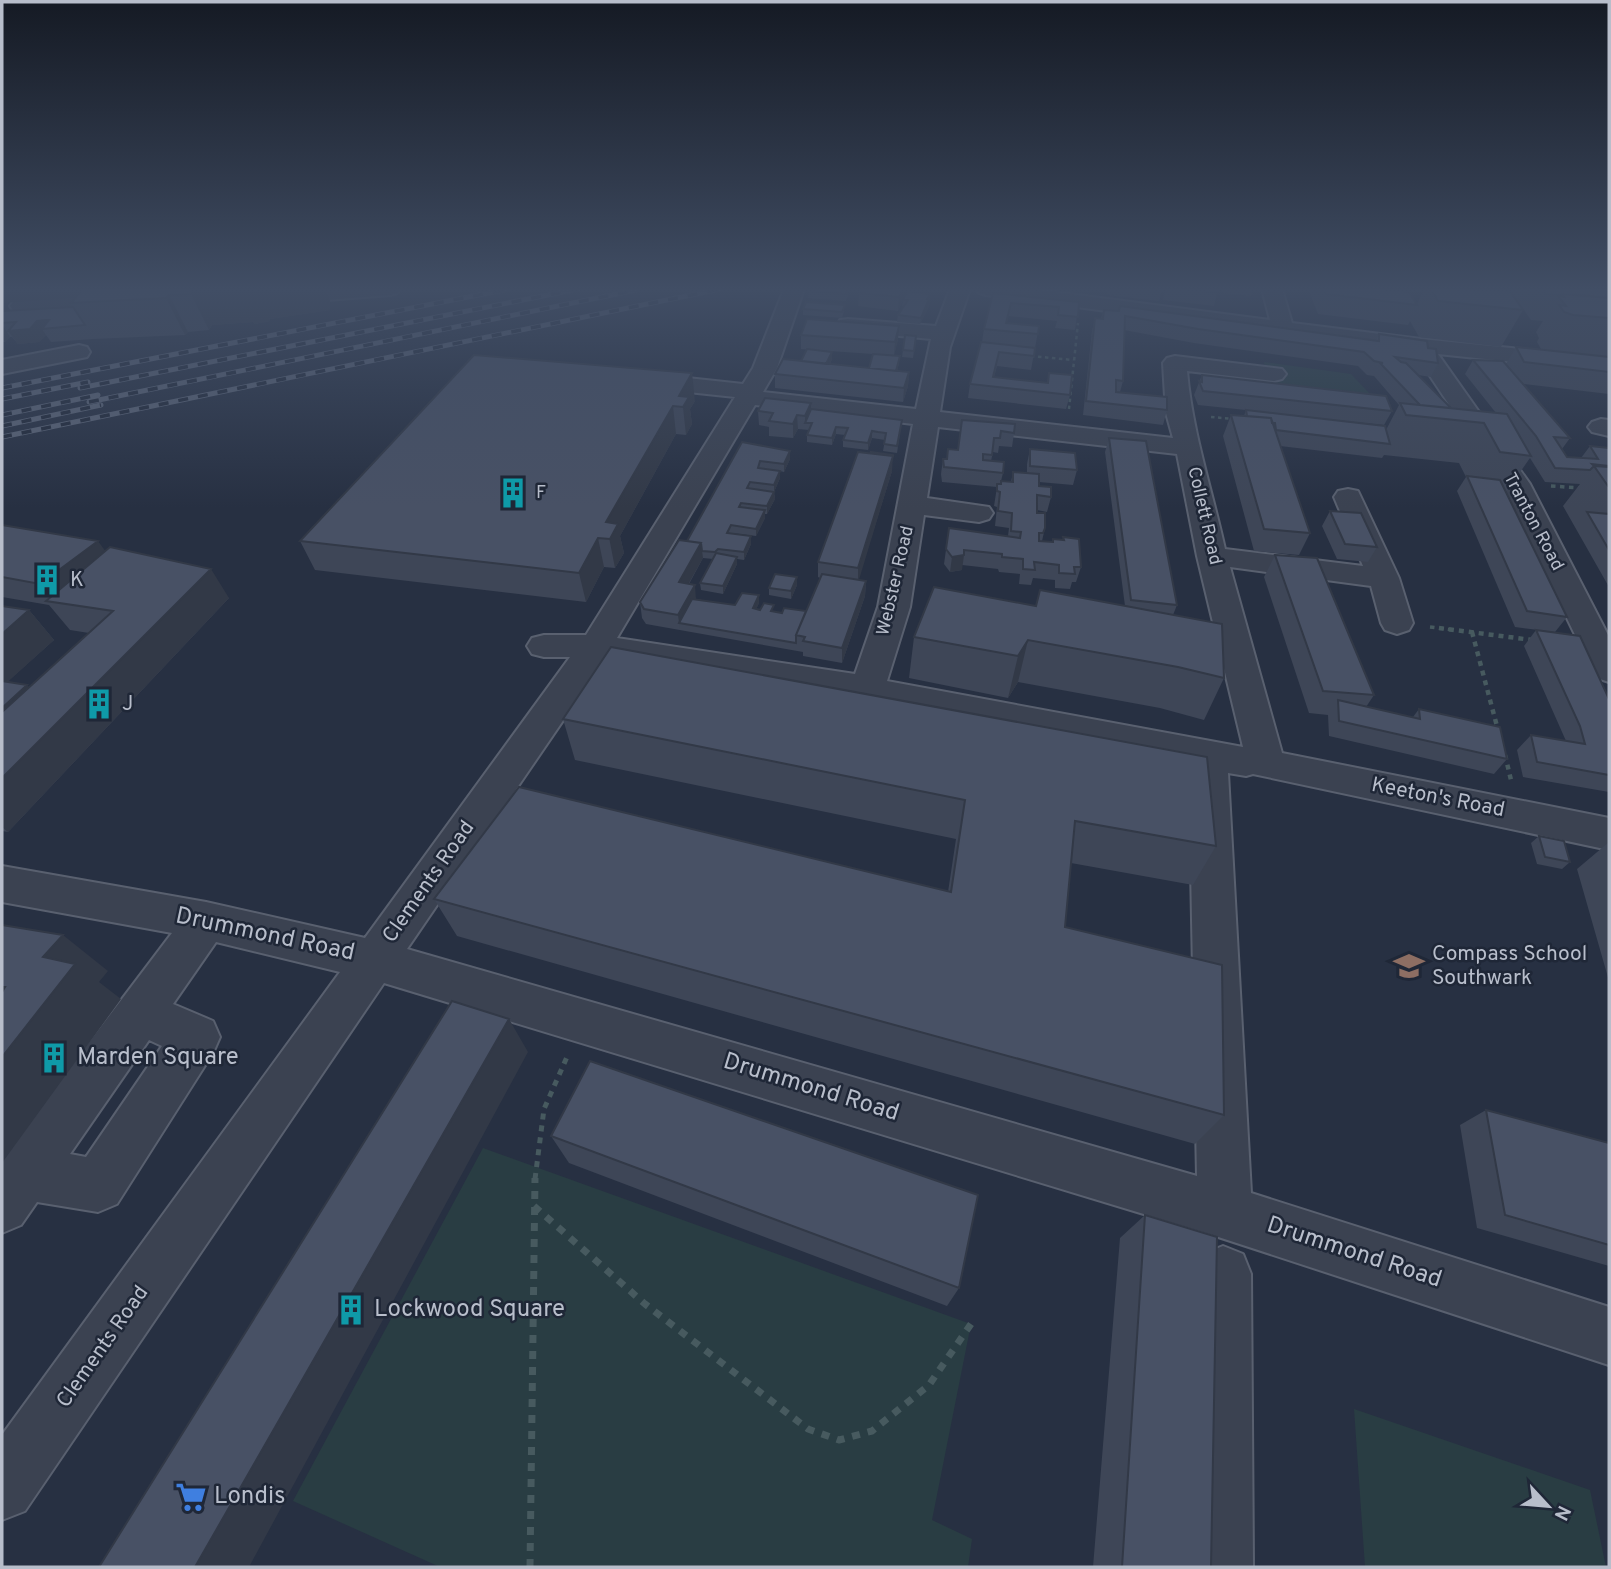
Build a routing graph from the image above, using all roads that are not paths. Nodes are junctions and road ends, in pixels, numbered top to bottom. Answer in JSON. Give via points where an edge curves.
{"nodes":[{"id":1,"x":27,"y":362,"type":"edge"},
{"id":2,"x":767,"y":362,"type":"edge"},
{"id":3,"x":938,"y":362,"type":"edge"},
{"id":4,"x":1432,"y":362,"type":"edge"},
{"id":5,"x":1581,"y":362,"type":"edge"},
{"id":6,"x":1609,"y":365,"type":"edge"},
{"id":7,"x":2,"y":367,"type":"edge"},
{"id":8,"x":1274,"y":374,"type":"dead end"},
{"id":9,"x":616,"y":378,"type":"edge"},
{"id":10,"x":749,"y":395,"type":"junction"},
{"id":11,"x":929,"y":418,"type":"junction"},
{"id":12,"x":1189,"y":448,"type":"junction"},
{"id":13,"x":1348,"y":497,"type":"dead end"},
{"id":14,"x":914,"y":505,"type":"junction"},
{"id":15,"x":980,"y":510,"type":"dead end"},
{"id":16,"x":1212,"y":556,"type":"junction"},
{"id":17,"x":1384,"y":578,"type":"junction"},
{"id":18,"x":1397,"y":623,"type":"road end"},
{"id":19,"x":544,"y":646,"type":"dead end"},
{"id":20,"x":596,"y":646,"type":"junction"},
{"id":21,"x":1604,"y":659,"type":"edge"},
{"id":22,"x":858,"y":688,"type":"junction"},
{"id":23,"x":1240,"y":760,"type":"junction"},
{"id":24,"x":1609,"y":834,"type":"edge"},
{"id":25,"x":2,"y":884,"type":"edge"},
{"id":26,"x":206,"y":920,"type":"junction"},
{"id":27,"x":374,"y":960,"type":"junction"},
{"id":28,"x":140,"y":1013,"type":"junction"},
{"id":29,"x":13,"y":1190,"type":"edge"},
{"id":30,"x":1225,"y":1212,"type":"junction"},
{"id":31,"x":1223,"y":1275,"type":"dead end"},
{"id":32,"x":1609,"y":1336,"type":"edge"},
{"id":33,"x":2,"y":1488,"type":"edge"},
{"id":34,"x":1219,"y":1567,"type":"edge"}],
"edges":[{"from":1,"to":7,"type":"street"},
{"from":2,"to":10,"type":"street","name":"Clements Road"},
{"from":3,"to":11,"type":"street","name":"Webster Road"},
{"from":4,"to":21,"type":"street","name":"Tranton Road","via":[[1516,484]]},
{"from":5,"to":6,"type":"street"},
{"from":8,"to":12,"type":"street","name":"Collett Road","via":[[1175,363],[1178,413]]},
{"from":9,"to":10,"type":"street"},
{"from":10,"to":11,"type":"street"},
{"from":10,"to":20,"type":"street","name":"Clements Road"},
{"from":11,"to":12,"type":"street","via":[[1067,444]]},
{"from":11,"to":14,"type":"street","name":"Webster Road"},
{"from":12,"to":16,"type":"street","name":"Collett Road"},
{"from":13,"to":17,"type":"street"},
{"from":14,"to":15,"type":"street"},
{"from":14,"to":22,"type":"street","name":"Webster Road","via":[[894,607],[870,681]]},
{"from":16,"to":17,"type":"street"},
{"from":16,"to":23,"type":"street","name":"Collett Road"},
{"from":17,"to":18,"type":"street"},
{"from":19,"to":20,"type":"street"},
{"from":20,"to":22,"type":"street"},
{"from":20,"to":27,"type":"street","name":"Clements Road"},
{"from":22,"to":23,"type":"street","name":"Keeton's Road"},
{"from":23,"to":24,"type":"street","name":"Keeton's Road"},
{"from":23,"to":30,"type":"street","name":"Collett Road"},
{"from":25,"to":26,"type":"street","name":"Drummond Road"},
{"from":26,"to":27,"type":"street","name":"Drummond Road"},
{"from":26,"to":28,"type":"street"},
{"from":27,"to":30,"type":"street","name":"Drummond Road"},
{"from":27,"to":33,"type":"street","name":"Clements Road"},
{"from":28,"to":29,"type":"street"},
{"from":28,"to":29,"type":"street","via":[[196,1037],[98,1185]]},
{"from":30,"to":32,"type":"street","name":"Drummond Road"},
{"from":31,"to":34,"type":"street"}]}
